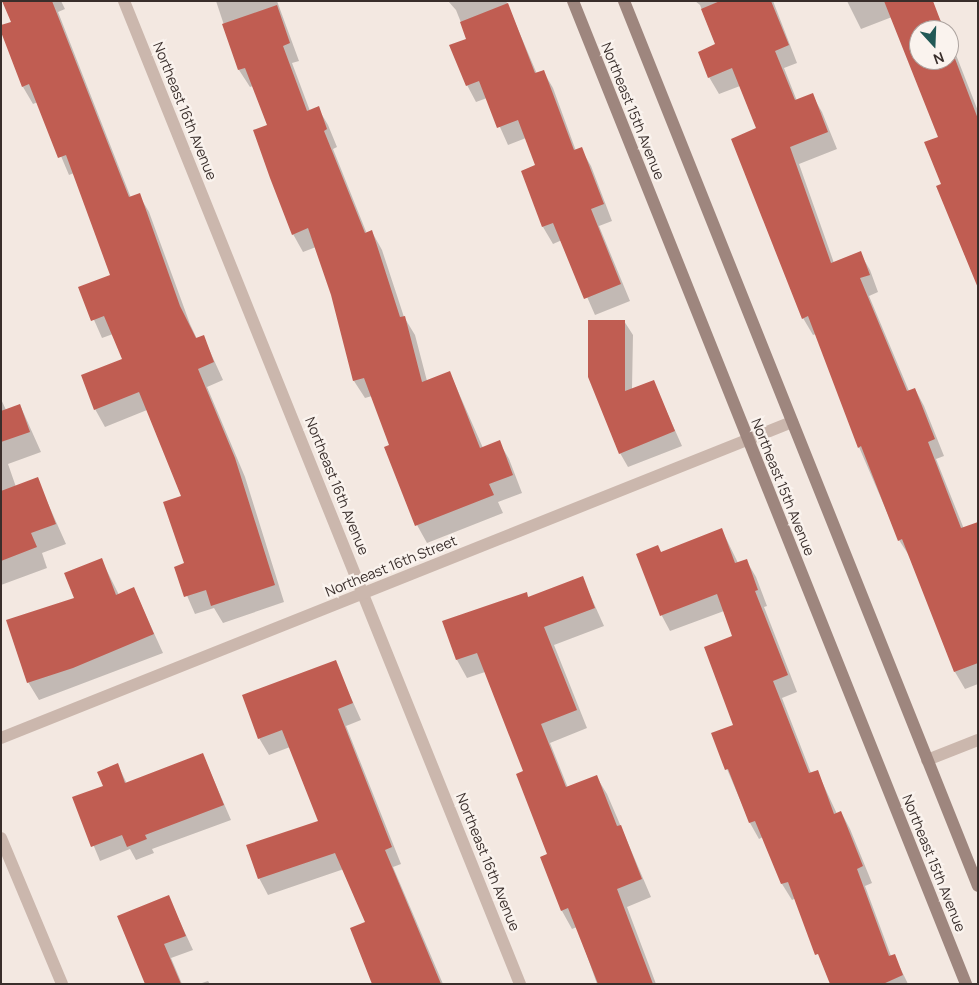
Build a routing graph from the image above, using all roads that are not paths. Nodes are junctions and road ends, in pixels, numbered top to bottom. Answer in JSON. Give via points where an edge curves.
{"nodes":[{"id":1,"x":124,"y":1,"type":"edge"},
{"id":2,"x":572,"y":1,"type":"edge"},
{"id":3,"x":624,"y":1,"type":"edge"},
{"id":4,"x":792,"y":422,"type":"junction"},
{"id":5,"x":748,"y":439,"type":"junction"},
{"id":6,"x":364,"y":593,"type":"junction"},
{"id":7,"x":1,"y":738,"type":"edge"},
{"id":8,"x":978,"y":740,"type":"edge"},
{"id":9,"x":927,"y":760,"type":"junction"},
{"id":10,"x":1,"y":838,"type":"edge"},
{"id":11,"x":978,"y":886,"type":"edge"},
{"id":12,"x":62,"y":984,"type":"edge"},
{"id":13,"x":520,"y":984,"type":"edge"},
{"id":14,"x":966,"y":984,"type":"edge"}],
"edges":[{"from":1,"to":6,"type":"street","name":"Northeast 16th Avenue"},
{"from":2,"to":5,"type":"street","name":"Northeast 15th Avenue"},
{"from":3,"to":4,"type":"street"},
{"from":4,"to":5,"type":"street","name":"Northeast 16th Street"},
{"from":4,"to":9,"type":"street"},
{"from":5,"to":6,"type":"street","name":"Northeast 16th Street"},
{"from":5,"to":14,"type":"street","name":"Northeast 15th Avenue"},
{"from":6,"to":7,"type":"street","name":"Northeast 16th Street"},
{"from":6,"to":13,"type":"street","name":"Northeast 16th Avenue"},
{"from":8,"to":9,"type":"street"},
{"from":9,"to":11,"type":"street"},
{"from":10,"to":12,"type":"street"}]}
